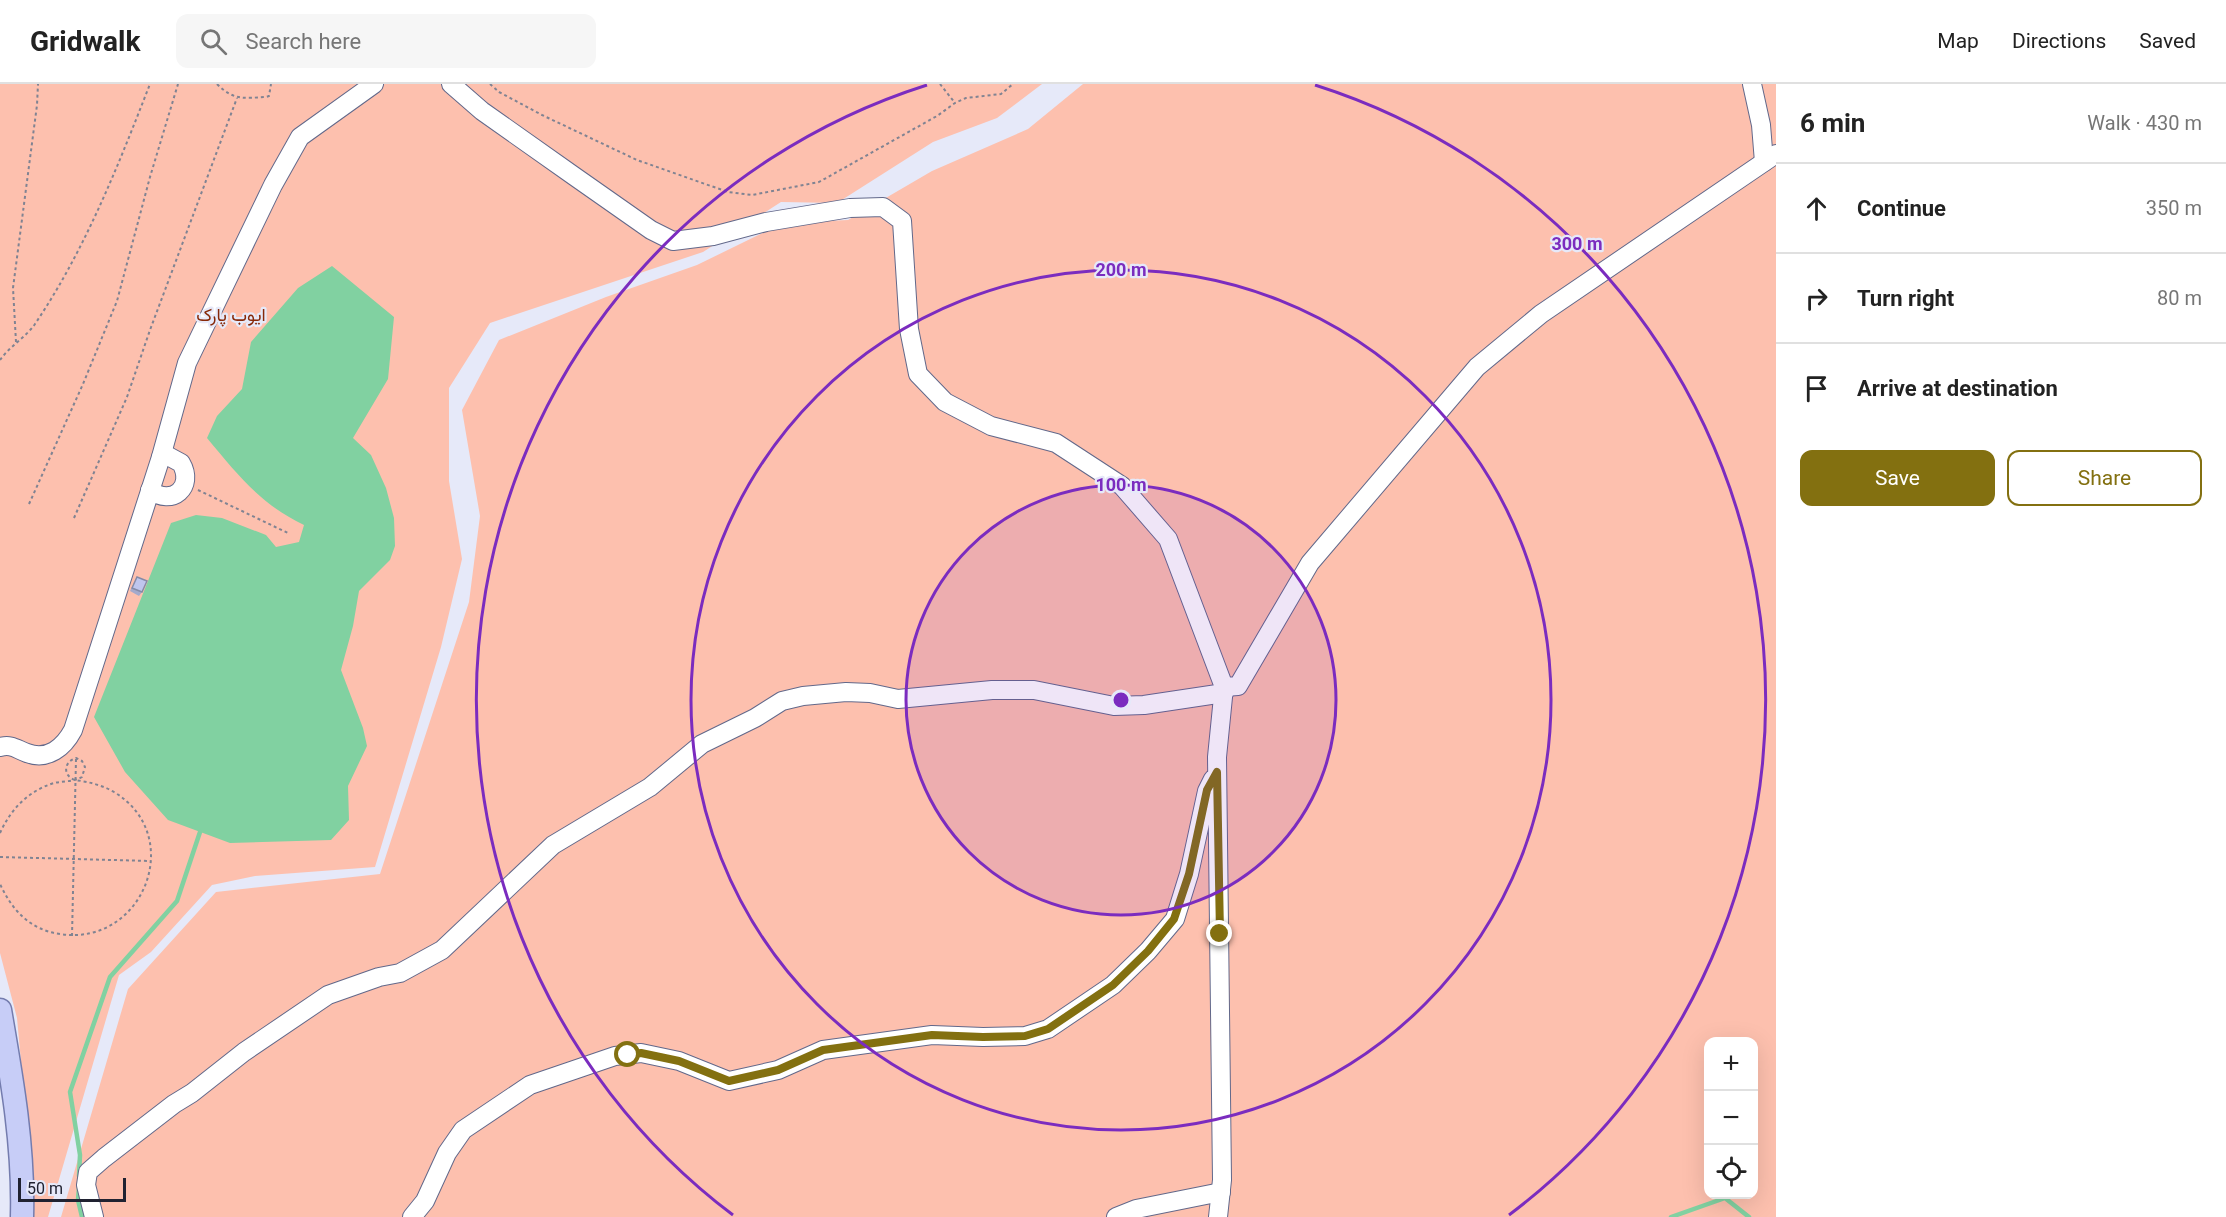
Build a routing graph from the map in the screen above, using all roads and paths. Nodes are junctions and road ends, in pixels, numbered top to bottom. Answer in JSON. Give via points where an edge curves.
{"nodes":[{"id":1,"x":38,"y":84,"type":"edge"},
{"id":2,"x":150,"y":84,"type":"edge"},
{"id":3,"x":178,"y":84,"type":"edge"},
{"id":4,"x":217,"y":84,"type":"edge"},
{"id":5,"x":271,"y":84,"type":"edge"},
{"id":6,"x":374,"y":84,"type":"edge"},
{"id":7,"x":451,"y":84,"type":"edge"},
{"id":8,"x":490,"y":84,"type":"edge"},
{"id":9,"x":940,"y":84,"type":"edge"},
{"id":10,"x":1013,"y":84,"type":"edge"},
{"id":11,"x":1752,"y":84,"type":"edge"},
{"id":12,"x":237,"y":98,"type":"junction"},
{"id":13,"x":955,"y":103,"type":"junction"},
{"id":14,"x":1770,"y":158,"type":"edge"},
{"id":15,"x":16,"y":342,"type":"junction"},
{"id":16,"x":0,"y":360,"type":"edge"},
{"id":17,"x":161,"y":457,"type":"junction"},
{"id":18,"x":185,"y":484,"type":"junction"},
{"id":19,"x":150,"y":490,"type":"junction"},
{"id":20,"x":28,"y":504,"type":"dead end"},
{"id":21,"x":74,"y":518,"type":"dead end"},
{"id":22,"x":290,"y":534,"type":"dead end"},
{"id":23,"x":1224,"y":690,"type":"junction"},
{"id":24,"x":66,"y":742,"type":"junction"},
{"id":25,"x":0,"y":747,"type":"edge"},
{"id":26,"x":76,"y":758,"type":"junction"},
{"id":27,"x":1217,"y":772,"type":"junction"},
{"id":28,"x":75,"y":780,"type":"junction"},
{"id":29,"x":0,"y":833,"type":"edge"},
{"id":30,"x":0,"y":857,"type":"edge"},
{"id":31,"x":74,"y":859,"type":"junction"},
{"id":32,"x":151,"y":861,"type":"junction"},
{"id":33,"x":0,"y":884,"type":"edge"},
{"id":34,"x":72,"y":936,"type":"junction"},
{"id":35,"x":0,"y":1010,"type":"edge"},
{"id":36,"x":1221,"y":1192,"type":"junction"},
{"id":37,"x":22,"y":1217,"type":"edge"},
{"id":38,"x":94,"y":1217,"type":"edge"},
{"id":39,"x":412,"y":1217,"type":"edge"},
{"id":40,"x":1116,"y":1217,"type":"edge"},
{"id":41,"x":1218,"y":1217,"type":"edge"}],
"edges":[{"from":1,"to":15,"type":"path","via":[[13,288]]},
{"from":2,"to":15,"type":"path","via":[[114,175],[63,280],[33,327]]},
{"from":3,"to":20,"type":"path","via":[[117,301]]},
{"from":4,"to":12,"type":"path"},
{"from":5,"to":12,"type":"path","via":[[269,96]]},
{"from":6,"to":17,"type":"street","via":[[300,137],[187,363]]},
{"from":7,"to":23,"type":"street","via":[[482,111],[651,230],[673,241],[850,208],[883,207],[902,220],[909,329],[918,374],[945,402],[991,426],[1056,443],[1122,486],[1168,538]]},
{"from":8,"to":13,"type":"path","via":[[542,115],[637,160],[728,192],[752,195],[819,182]]},
{"from":9,"to":13,"type":"path"},
{"from":10,"to":13,"type":"path","via":[[1001,94]]},
{"from":11,"to":14,"type":"street"},
{"from":12,"to":21,"type":"path","via":[[128,397]]},
{"from":14,"to":23,"type":"street","via":[[1541,314],[1477,367],[1311,563],[1238,686]]},
{"from":15,"to":16,"type":"path"},
{"from":17,"to":18,"type":"street","via":[[181,463]]},
{"from":17,"to":19,"type":"street"},
{"from":18,"to":19,"type":"street","via":[[170,497]]},
{"from":18,"to":22,"type":"path"},
{"from":19,"to":24,"type":"street"},
{"from":23,"to":27,"type":"street"},
{"from":23,"to":38,"type":"street","via":[[1144,705],[1114,706],[1034,690],[898,699],[846,692],[782,701],[702,744],[650,787],[553,845],[442,950],[400,973],[328,995],[174,1104],[88,1172],[86,1185]]},
{"from":24,"to":25,"type":"street","via":[[48,754],[36,755],[10,745]]},
{"from":24,"to":26,"type":"path"},
{"from":26,"to":28,"type":"path"},
{"from":26,"to":28,"type":"path","via":[[66,769]]},
{"from":26,"to":28,"type":"path","via":[[84,764],[85,771]]},
{"from":27,"to":36,"type":"street"},
{"from":27,"to":39,"type":"street","via":[[1207,790],[1189,874],[1174,919],[1113,985],[1048,1029],[1025,1036],[932,1035],[823,1050],[778,1070],[729,1081],[679,1061],[641,1053],[615,1056],[530,1085],[463,1130],[447,1153],[425,1201]]},
{"from":28,"to":29,"type":"path","via":[[36,790],[20,802]]},
{"from":28,"to":31,"type":"path"},
{"from":28,"to":32,"type":"path","via":[[114,792],[130,805],[142,822]]},
{"from":30,"to":31,"type":"path"},
{"from":31,"to":32,"type":"path"},
{"from":31,"to":34,"type":"path"},
{"from":32,"to":34,"type":"path","via":[[148,881],[127,915],[92,934]]},
{"from":33,"to":34,"type":"path","via":[[9,903],[26,921],[48,932]]},
{"from":35,"to":37,"type":"main road","via":[[14,1086]]},
{"from":36,"to":40,"type":"street","via":[[1136,1209]]},
{"from":36,"to":41,"type":"street"}]}
